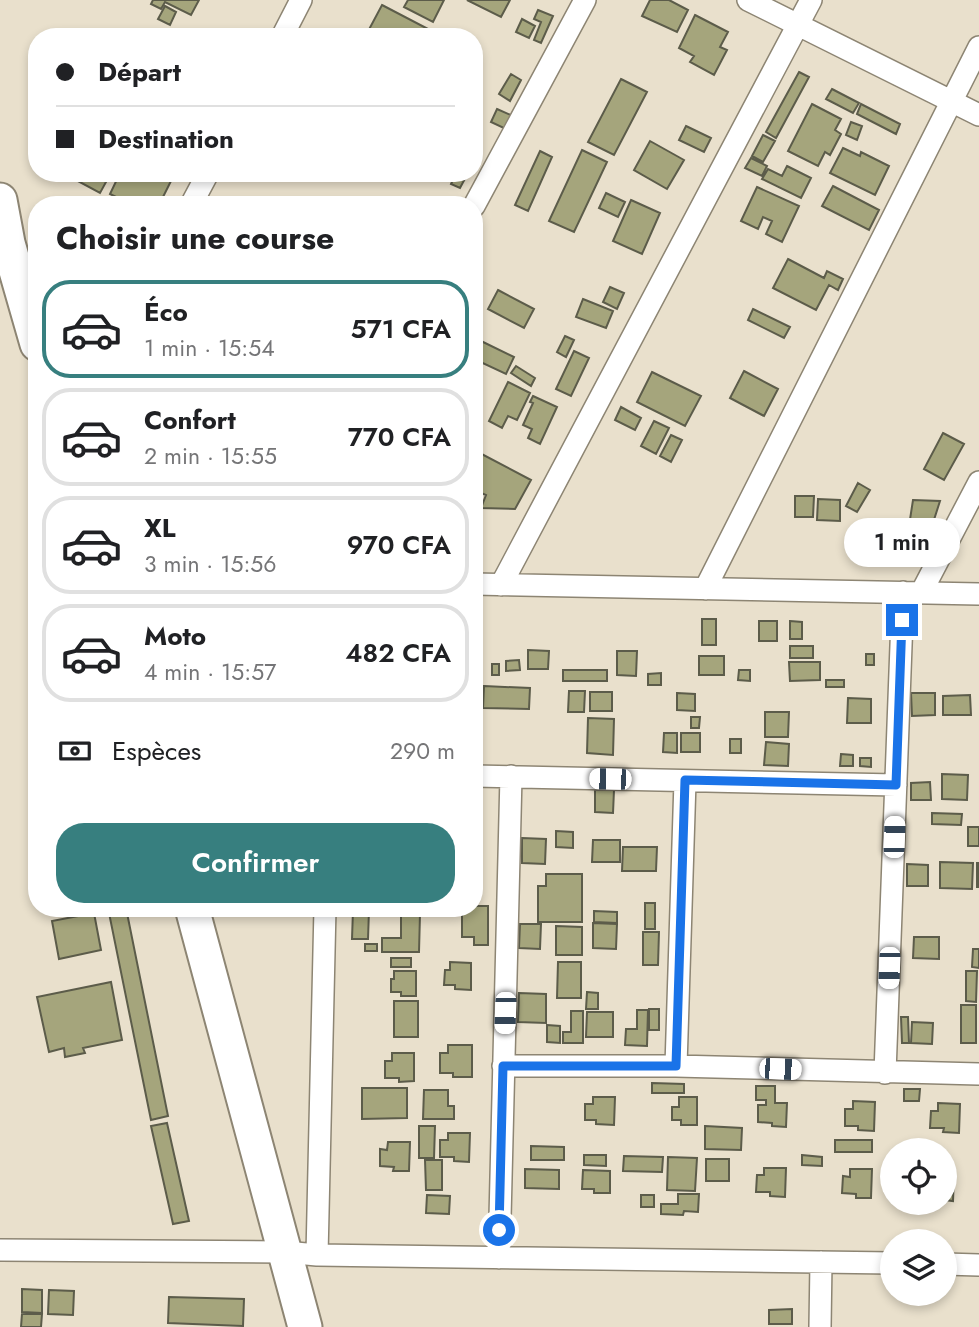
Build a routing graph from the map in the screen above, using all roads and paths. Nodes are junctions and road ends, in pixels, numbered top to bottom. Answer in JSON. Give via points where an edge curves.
{"nodes":[{"id":1,"x":301,"y":0,"type":"edge"},
{"id":2,"x":585,"y":0,"type":"edge"},
{"id":3,"x":748,"y":0,"type":"edge"},
{"id":4,"x":811,"y":0,"type":"edge"},
{"id":5,"x":798,"y":25,"type":"junction"},
{"id":6,"x":287,"y":28,"type":"edge"},
{"id":7,"x":979,"y":47,"type":"edge"},
{"id":8,"x":950,"y":101,"type":"junction"},
{"id":9,"x":979,"y":115,"type":"edge"},
{"id":10,"x":479,"y":196,"type":"edge"},
{"id":11,"x":0,"y":200,"type":"edge"},
{"id":12,"x":28,"y":313,"type":"edge"},
{"id":13,"x":979,"y":482,"type":"edge"},
{"id":14,"x":483,"y":584,"type":"edge"},
{"id":15,"x":502,"y":585,"type":"junction"},
{"id":16,"x":705,"y":589,"type":"junction"},
{"id":17,"x":912,"y":593,"type":"junction"},
{"id":18,"x":979,"y":594,"type":"edge"},
{"id":19,"x":483,"y":776,"type":"edge"},
{"id":20,"x":511,"y":776,"type":"junction"},
{"id":21,"x":685,"y":780,"type":"junction"},
{"id":22,"x":896,"y":785,"type":"junction"},
{"id":23,"x":195,"y":917,"type":"edge"},
{"id":24,"x":324,"y":917,"type":"edge"},
{"id":25,"x":503,"y":1066,"type":"junction"},
{"id":26,"x":676,"y":1066,"type":"junction"},
{"id":27,"x":885,"y":1073,"type":"junction"},
{"id":28,"x":979,"y":1074,"type":"edge"},
{"id":29,"x":0,"y":1250,"type":"edge"},
{"id":30,"x":301,"y":1254,"type":"junction"},
{"id":31,"x":499,"y":1258,"type":"junction"},
{"id":32,"x":821,"y":1262,"type":"junction"},
{"id":33,"x":880,"y":1264,"type":"edge"},
{"id":34,"x":957,"y":1264,"type":"edge"},
{"id":35,"x":979,"y":1265,"type":"edge"},
{"id":36,"x":305,"y":1327,"type":"edge"},
{"id":37,"x":820,"y":1327,"type":"edge"}],
"edges":[{"from":1,"to":6,"type":"street"},
{"from":2,"to":10,"type":"street"},
{"from":3,"to":5,"type":"street"},
{"from":4,"to":5,"type":"street"},
{"from":5,"to":8,"type":"street"},
{"from":5,"to":15,"type":"street"},
{"from":7,"to":8,"type":"street"},
{"from":8,"to":9,"type":"street"},
{"from":8,"to":16,"type":"street"},
{"from":11,"to":12,"type":"main road"},
{"from":13,"to":17,"type":"street"},
{"from":14,"to":15,"type":"street"},
{"from":15,"to":16,"type":"street"},
{"from":16,"to":17,"type":"street"},
{"from":17,"to":18,"type":"street"},
{"from":17,"to":22,"type":"street"},
{"from":19,"to":20,"type":"street"},
{"from":20,"to":21,"type":"street"},
{"from":20,"to":25,"type":"street"},
{"from":21,"to":22,"type":"street"},
{"from":21,"to":26,"type":"street"},
{"from":22,"to":27,"type":"street"},
{"from":23,"to":30,"type":"main road"},
{"from":24,"to":30,"type":"street"},
{"from":25,"to":26,"type":"street"},
{"from":25,"to":31,"type":"street"},
{"from":26,"to":27,"type":"street"},
{"from":27,"to":28,"type":"street"},
{"from":29,"to":30,"type":"street"},
{"from":30,"to":31,"type":"street"},
{"from":30,"to":36,"type":"main road"},
{"from":31,"to":32,"type":"street"},
{"from":32,"to":33,"type":"street"},
{"from":32,"to":37,"type":"street"},
{"from":34,"to":35,"type":"street"}]}
